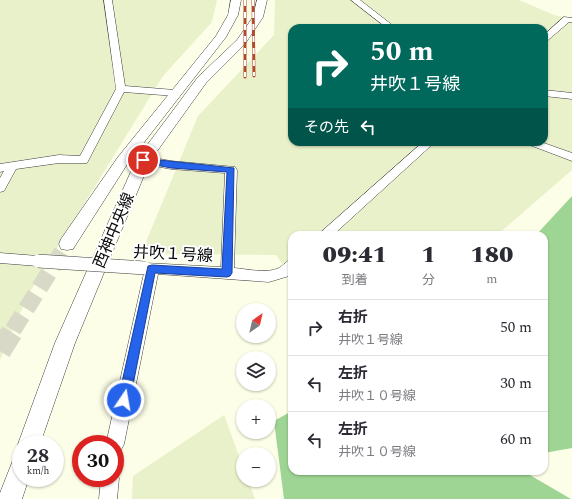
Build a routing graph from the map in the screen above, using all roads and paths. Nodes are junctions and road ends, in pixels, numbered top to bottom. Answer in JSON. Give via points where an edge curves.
{"nodes":[{"id":1,"x":108,"y":0,"type":"edge"},
{"id":2,"x":236,"y":0,"type":"edge"},
{"id":3,"x":262,"y":0,"type":"edge"},
{"id":4,"x":355,"y":0,"type":"edge"},
{"id":5,"x":572,"y":20,"type":"edge"},
{"id":6,"x":387,"y":24,"type":"edge"},
{"id":7,"x":548,"y":36,"type":"edge"},
{"id":8,"x":121,"y":89,"type":"junction"},
{"id":9,"x":175,"y":93,"type":"junction"},
{"id":10,"x":548,"y":93,"type":"edge"},
{"id":11,"x":572,"y":96,"type":"edge"},
{"id":12,"x":425,"y":146,"type":"edge"},
{"id":13,"x":542,"y":146,"type":"edge"},
{"id":14,"x":572,"y":157,"type":"edge"},
{"id":15,"x":143,"y":160,"type":"junction"},
{"id":16,"x":13,"y":165,"type":"junction"},
{"id":17,"x":0,"y":168,"type":"edge"},
{"id":18,"x":0,"y":188,"type":"edge"},
{"id":19,"x":330,"y":231,"type":"edge"},
{"id":20,"x":67,"y":244,"type":"tunnel mouth"},
{"id":21,"x":0,"y":258,"type":"edge"},
{"id":22,"x":288,"y":268,"type":"edge"},
{"id":23,"x":148,"y":269,"type":"junction"},
{"id":24,"x":227,"y":273,"type":"junction"},
{"id":25,"x":32,"y":435,"type":"edge"},
{"id":26,"x":117,"y":435,"type":"edge"},
{"id":27,"x":14,"y":487,"type":"edge"},
{"id":28,"x":109,"y":487,"type":"edge"},
{"id":29,"x":10,"y":499,"type":"edge"},
{"id":30,"x":108,"y":499,"type":"edge"}],
"edges":[{"from":1,"to":8,"type":"street"},
{"from":2,"to":9,"type":"street","name":"西神中央線","via":[[229,25]]},
{"from":3,"to":15,"type":"street","name":"西神中央線","via":[[258,16],[241,42],[202,80]]},
{"from":4,"to":6,"type":"street"},
{"from":5,"to":7,"type":"street","via":[[567,19]]},
{"from":8,"to":9,"type":"street"},
{"from":8,"to":16,"type":"street","via":[[83,160],[59,159]]},
{"from":9,"to":20,"type":"street","name":"西神中央線","via":[[123,160]]},
{"from":10,"to":11,"type":"street"},
{"from":12,"to":19,"type":"street"},
{"from":13,"to":14,"type":"street"},
{"from":15,"to":24,"type":"street","via":[[231,170]]},
{"from":15,"to":25,"type":"street","name":"西神中央線","via":[[64,344]]},
{"from":16,"to":17,"type":"street"},
{"from":16,"to":18,"type":"street"},
{"from":21,"to":23,"type":"street","name":"井吹１号線","bridge":true},
{"from":22,"to":24,"type":"street","name":"井吹１号線","via":[[284,272],[269,276]]},
{"from":23,"to":24,"type":"street","name":"井吹１号線"},
{"from":23,"to":26,"type":"street"},
{"from":27,"to":29,"type":"street"},
{"from":28,"to":30,"type":"street"}]}
